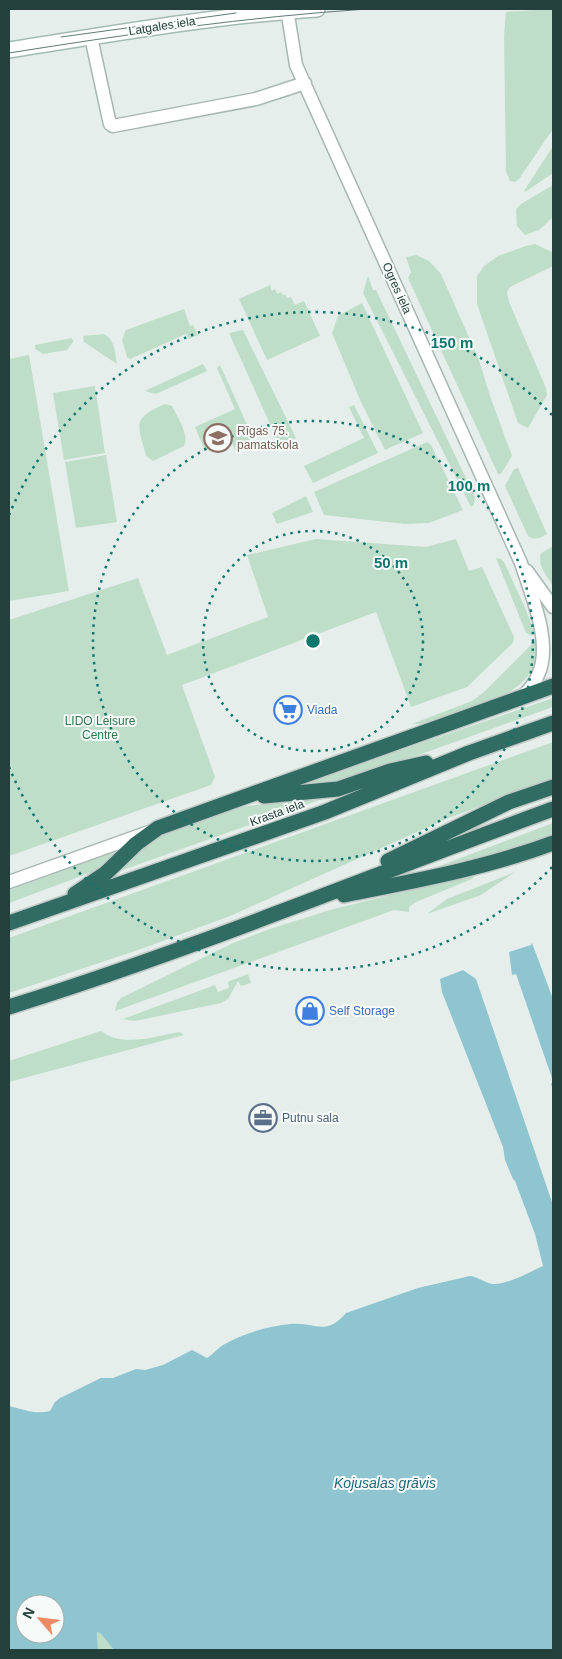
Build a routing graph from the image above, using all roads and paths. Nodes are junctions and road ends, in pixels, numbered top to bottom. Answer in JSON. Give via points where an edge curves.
{"nodes":[{"id":1,"x":317,"y":9,"type":"edge"},
{"id":2,"x":287,"y":10,"type":"edge"},
{"id":3,"x":91,"y":37,"type":"junction"},
{"id":4,"x":9,"y":50,"type":"edge"},
{"id":5,"x":305,"y":83,"type":"junction"},
{"id":6,"x":521,"y":563,"type":"junction"},
{"id":7,"x":553,"y":607,"type":"edge"},
{"id":8,"x":553,"y":686,"type":"edge"},
{"id":9,"x":522,"y":697,"type":"junction"},
{"id":10,"x":553,"y":723,"type":"edge"},
{"id":11,"x":469,"y":753,"type":"junction"},
{"id":12,"x":553,"y":786,"type":"edge"},
{"id":13,"x":237,"y":799,"type":"junction"},
{"id":14,"x":553,"y":809,"type":"edge"},
{"id":15,"x":158,"y":828,"type":"junction"},
{"id":16,"x":553,"y":843,"type":"edge"},
{"id":17,"x":9,"y":882,"type":"edge"},
{"id":18,"x":302,"y":903,"type":"junction"},
{"id":19,"x":60,"y":905,"type":"junction"},
{"id":20,"x":9,"y":923,"type":"edge"},
{"id":21,"x":9,"y":1007,"type":"edge"}],
"edges":[{"from":1,"to":2,"type":"street","name":"Latgales iela"},
{"from":2,"to":3,"type":"street","name":"Latgales iela"},
{"from":2,"to":5,"type":"street","name":"Ogres iela","via":[[296,65]]},
{"from":3,"to":4,"type":"street","name":"Latgales iela"},
{"from":3,"to":5,"type":"street","via":[[110,124],[114,126],[256,99]]},
{"from":5,"to":6,"type":"street","name":"Ogres iela"},
{"from":6,"to":7,"type":"street","name":"Ogres iela"},
{"from":6,"to":9,"type":"street","name":"Ogres iela","via":[[542,634],[544,656],[537,678]]},
{"from":8,"to":9,"type":"highway"},
{"from":9,"to":13,"type":"highway"},
{"from":10,"to":11,"type":"highway","name":"Krasta iela"},
{"from":11,"to":13,"type":"highway","via":[[390,771],[338,789]]},
{"from":11,"to":19,"type":"highway","name":"Krasta iela","via":[[326,812]]},
{"from":12,"to":18,"type":"highway","via":[[509,802]]},
{"from":13,"to":15,"type":"highway"},
{"from":14,"to":18,"type":"highway"},
{"from":15,"to":17,"type":"street"},
{"from":15,"to":19,"type":"highway","via":[[106,873]]},
{"from":16,"to":18,"type":"highway","via":[[523,854],[422,879]]},
{"from":18,"to":21,"type":"highway"},
{"from":19,"to":20,"type":"highway","name":"Krasta iela"}]}
